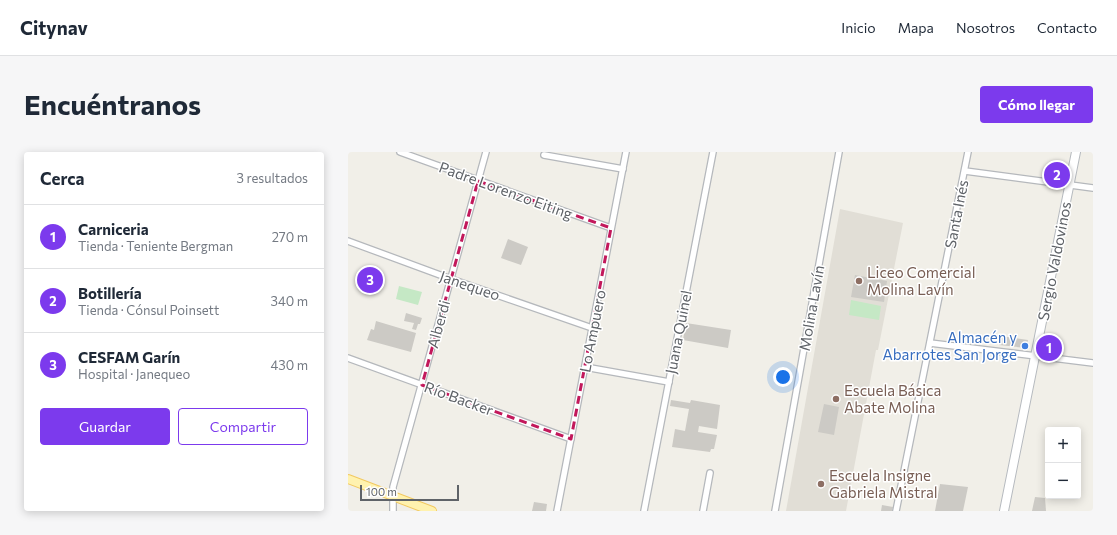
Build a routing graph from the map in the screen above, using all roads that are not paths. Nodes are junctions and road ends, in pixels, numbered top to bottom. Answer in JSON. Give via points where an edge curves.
{"nodes":[{"id":1,"x":400,"y":152,"type":"edge"},
{"id":2,"x":486,"y":152,"type":"edge"},
{"id":3,"x":626,"y":152,"type":"edge"},
{"id":4,"x":712,"y":152,"type":"edge"},
{"id":5,"x":839,"y":152,"type":"edge"},
{"id":6,"x":968,"y":152,"type":"edge"},
{"id":7,"x":1076,"y":152,"type":"edge"},
{"id":8,"x":544,"y":154,"type":"dead end"},
{"id":9,"x":623,"y":169,"type":"junction"},
{"id":10,"x":965,"y":171,"type":"junction"},
{"id":11,"x":478,"y":181,"type":"junction"},
{"id":12,"x":1069,"y":185,"type":"junction"},
{"id":13,"x":1093,"y":188,"type":"edge"},
{"id":14,"x":611,"y":228,"type":"junction"},
{"id":15,"x":348,"y":241,"type":"edge"},
{"id":16,"x":451,"y":279,"type":"junction"},
{"id":17,"x":592,"y":328,"type":"junction"},
{"id":18,"x":930,"y":343,"type":"junction"},
{"id":19,"x":1035,"y":355,"type":"junction"},
{"id":20,"x":348,"y":358,"type":"edge"},
{"id":21,"x":1093,"y":363,"type":"edge"},
{"id":22,"x":585,"y":367,"type":"junction"},
{"id":23,"x":669,"y":382,"type":"junction"},
{"id":24,"x":422,"y":385,"type":"junction"},
{"id":25,"x":571,"y":439,"type":"junction"},
{"id":26,"x":710,"y":473,"type":"dead end"},
{"id":27,"x":348,"y":480,"type":"edge"},
{"id":28,"x":393,"y":496,"type":"junction"},
{"id":29,"x":393,"y":511,"type":"edge"},
{"id":30,"x":432,"y":511,"type":"edge"},
{"id":31,"x":557,"y":511,"type":"edge"},
{"id":32,"x":644,"y":511,"type":"edge"},
{"id":33,"x":703,"y":511,"type":"edge"},
{"id":34,"x":775,"y":511,"type":"edge"},
{"id":35,"x":896,"y":511,"type":"edge"},
{"id":36,"x":1004,"y":511,"type":"edge"}],
"edges":[{"from":1,"to":11,"type":"street","name":"Padre Lorenzo Eiting"},
{"from":2,"to":11,"type":"street","name":"Alberdi"},
{"from":3,"to":9,"type":"street","name":"Lo Ampuero"},
{"from":4,"to":23,"type":"street","name":"Juana Quinel"},
{"from":5,"to":34,"type":"street","name":"Molina Lavín"},
{"from":6,"to":10,"type":"street","name":"Santa Inés"},
{"from":7,"to":12,"type":"main road","name":"Sergio Valdovinos"},
{"from":8,"to":9,"type":"street"},
{"from":9,"to":14,"type":"street","name":"Lo Ampuero"},
{"from":10,"to":12,"type":"street"},
{"from":10,"to":18,"type":"street","name":"Santa Inés"},
{"from":11,"to":14,"type":"street","name":"Padre Lorenzo Eiting"},
{"from":11,"to":16,"type":"street","name":"Alberdi"},
{"from":12,"to":13,"type":"street"},
{"from":12,"to":19,"type":"main road","name":"Sergio Valdovinos"},
{"from":14,"to":17,"type":"street","name":"Lo Ampuero"},
{"from":15,"to":16,"type":"street","name":"Janequeo"},
{"from":16,"to":17,"type":"street","name":"Janequeo"},
{"from":16,"to":24,"type":"street","name":"Alberdi"},
{"from":17,"to":22,"type":"street","name":"Lo Ampuero"},
{"from":18,"to":19,"type":"street"},
{"from":18,"to":35,"type":"street","name":"Santa Inés"},
{"from":19,"to":21,"type":"street"},
{"from":19,"to":36,"type":"main road","name":"Sergio Valdovinos"},
{"from":20,"to":24,"type":"street","name":"Río Backer"},
{"from":22,"to":23,"type":"street"},
{"from":22,"to":25,"type":"street","name":"Lo Ampuero"},
{"from":23,"to":32,"type":"street","name":"Juana Quinel"},
{"from":24,"to":25,"type":"street","name":"Río Backer"},
{"from":24,"to":28,"type":"street","name":"Alberdi","via":[[393,487]]},
{"from":25,"to":31,"type":"street","name":"Lo Ampuero"},
{"from":26,"to":33,"type":"street"},
{"from":27,"to":28,"type":"main road"},
{"from":28,"to":29,"type":"street","name":"Alberdi"},
{"from":28,"to":30,"type":"main road"}]}
